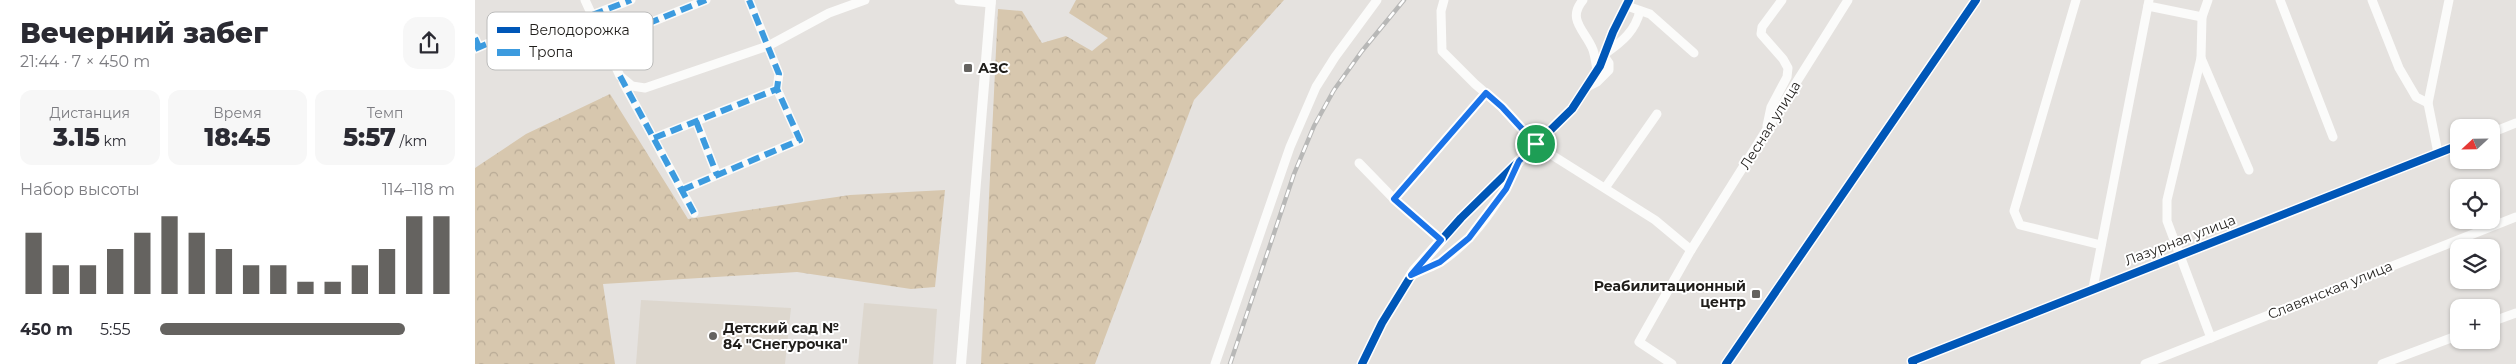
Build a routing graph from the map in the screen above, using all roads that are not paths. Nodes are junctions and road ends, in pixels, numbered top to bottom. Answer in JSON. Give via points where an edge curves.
{"nodes":[{"id":1,"x":585,"y":0,"type":"edge"},
{"id":2,"x":631,"y":0,"type":"edge"},
{"id":3,"x":706,"y":0,"type":"edge"},
{"id":4,"x":749,"y":0,"type":"edge"},
{"id":5,"x":865,"y":0,"type":"edge"},
{"id":6,"x":959,"y":0,"type":"edge"},
{"id":7,"x":1377,"y":0,"type":"edge"},
{"id":8,"x":1445,"y":0,"type":"edge"},
{"id":9,"x":1583,"y":0,"type":"edge"},
{"id":10,"x":1782,"y":0,"type":"edge"},
{"id":11,"x":1848,"y":0,"type":"edge"},
{"id":12,"x":1976,"y":0,"type":"edge"},
{"id":13,"x":2077,"y":0,"type":"edge"},
{"id":14,"x":2208,"y":0,"type":"edge"},
{"id":15,"x":2280,"y":0,"type":"edge"},
{"id":16,"x":2372,"y":0,"type":"edge"},
{"id":17,"x":2449,"y":0,"type":"edge"},
{"id":18,"x":991,"y":2,"type":"edge"},
{"id":19,"x":2148,"y":3,"type":"edge"},
{"id":20,"x":1626,"y":4,"type":"edge"},
{"id":21,"x":1640,"y":11,"type":"junction"},
{"id":22,"x":591,"y":12,"type":"edge"},
{"id":23,"x":602,"y":12,"type":"edge"},
{"id":24,"x":2202,"y":17,"type":"junction"},
{"id":25,"x":653,"y":22,"type":"edge"},
{"id":26,"x":475,"y":38,"type":"edge"},
{"id":27,"x":768,"y":46,"type":"junction"},
{"id":28,"x":477,"y":48,"type":"edge"},
{"id":29,"x":1694,"y":53,"type":"dead end"},
{"id":30,"x":1605,"y":54,"type":"junction"},
{"id":31,"x":2201,"y":58,"type":"junction"},
{"id":32,"x":617,"y":70,"type":"edge"},
{"id":33,"x":1597,"y":70,"type":"junction"},
{"id":34,"x":620,"y":76,"type":"junction"},
{"id":35,"x":1586,"y":87,"type":"junction"},
{"id":36,"x":777,"y":89,"type":"junction"},
{"id":37,"x":1486,"y":93,"type":"junction"},
{"id":38,"x":2428,"y":103,"type":"junction"},
{"id":39,"x":1657,"y":114,"type":"dead end"},
{"id":40,"x":696,"y":121,"type":"junction"},
{"id":41,"x":2516,"y":123,"type":"edge"},
{"id":42,"x":2500,"y":129,"type":"edge"},
{"id":43,"x":1766,"y":132,"type":"junction"},
{"id":44,"x":2333,"y":136,"type":"dead end"},
{"id":45,"x":654,"y":138,"type":"junction"},
{"id":46,"x":1536,"y":144,"type":"junction"},
{"id":47,"x":2450,"y":148,"type":"edge"},
{"id":48,"x":2438,"y":153,"type":"junction"},
{"id":49,"x":1519,"y":161,"type":"junction"},
{"id":50,"x":1359,"y":163,"type":"dead end"},
{"id":51,"x":2249,"y":170,"type":"dead end"},
{"id":52,"x":717,"y":175,"type":"junction"},
{"id":53,"x":1605,"y":188,"type":"junction"},
{"id":54,"x":682,"y":190,"type":"junction"},
{"id":55,"x":1394,"y":199,"type":"junction"},
{"id":56,"x":695,"y":213,"type":"dead end"},
{"id":57,"x":2516,"y":216,"type":"edge"},
{"id":58,"x":1441,"y":240,"type":"junction"},
{"id":59,"x":2101,"y":245,"type":"junction"},
{"id":60,"x":1691,"y":250,"type":"junction"},
{"id":61,"x":2178,"y":255,"type":"junction"},
{"id":62,"x":1411,"y":275,"type":"junction"},
{"id":63,"x":2093,"y":288,"type":"junction"},
{"id":64,"x":2516,"y":313,"type":"edge"},
{"id":65,"x":2500,"y":319,"type":"edge"},
{"id":66,"x":2211,"y":338,"type":"junction"},
{"id":67,"x":2450,"y":338,"type":"edge"},
{"id":68,"x":1910,"y":363,"type":"edge"},
{"id":69,"x":961,"y":364,"type":"edge"},
{"id":70,"x":1215,"y":364,"type":"edge"},
{"id":71,"x":1362,"y":364,"type":"edge"},
{"id":72,"x":1672,"y":364,"type":"edge"},
{"id":73,"x":1726,"y":364,"type":"edge"},
{"id":74,"x":2145,"y":364,"type":"edge"},
{"id":75,"x":2382,"y":364,"type":"edge"}],
"edges":[{"from":1,"to":22,"type":"street"},
{"from":2,"to":23,"type":"street"},
{"from":3,"to":25,"type":"street"},
{"from":4,"to":27,"type":"street"},
{"from":5,"to":27,"type":"street","via":[[829,13]]},
{"from":6,"to":18,"type":"street"},
{"from":7,"to":70,"type":"street","via":[[1335,57],[1312,96],[1289,147]]},
{"from":8,"to":37,"type":"street","via":[[1441,11],[1442,51]]},
{"from":9,"to":33,"type":"street","via":[[1578,5],[1575,18],[1593,51]]},
{"from":10,"to":43,"type":"street","via":[[1761,34],[1788,68],[1787,77],[1771,107]]},
{"from":11,"to":43,"type":"street","name":"Лесная улица"},
{"from":12,"to":73,"type":"street"},
{"from":13,"to":59,"type":"street","via":[[2014,211],[2020,225]]},
{"from":14,"to":24,"type":"street"},
{"from":15,"to":44,"type":"street"},
{"from":16,"to":38,"type":"street","via":[[2399,68],[2416,97]]},
{"from":17,"to":38,"type":"street"},
{"from":18,"to":69,"type":"street"},
{"from":19,"to":24,"type":"street"},
{"from":19,"to":59,"type":"street"},
{"from":20,"to":21,"type":"street"},
{"from":20,"to":30,"type":"street"},
{"from":21,"to":29,"type":"street","via":[[1649,14]]},
{"from":21,"to":30,"type":"street","via":[[1631,33]]},
{"from":24,"to":31,"type":"street"},
{"from":26,"to":28,"type":"street"},
{"from":27,"to":34,"type":"street","via":[[645,88],[633,86]]},
{"from":27,"to":36,"type":"street","via":[[779,74]]},
{"from":30,"to":33,"type":"street"},
{"from":30,"to":35,"type":"street","via":[[1609,70],[1597,82]]},
{"from":31,"to":51,"type":"street"},
{"from":31,"to":61,"type":"street","via":[[2167,200],[2167,221]]},
{"from":32,"to":34,"type":"street"},
{"from":33,"to":35,"type":"street"},
{"from":34,"to":45,"type":"street"},
{"from":35,"to":46,"type":"street","via":[[1572,110]]},
{"from":36,"to":40,"type":"street"},
{"from":36,"to":52,"type":"street","via":[[800,140]]},
{"from":37,"to":46,"type":"street"},
{"from":37,"to":55,"type":"street"},
{"from":38,"to":48,"type":"street"},
{"from":39,"to":53,"type":"street"},
{"from":40,"to":45,"type":"street"},
{"from":40,"to":52,"type":"street"},
{"from":41,"to":42,"type":"street"},
{"from":43,"to":60,"type":"street","name":"Лесная улица"},
{"from":45,"to":54,"type":"street"},
{"from":46,"to":49,"type":"street"},
{"from":46,"to":53,"type":"street"},
{"from":47,"to":48,"type":"street","name":"Лазурная улица"},
{"from":48,"to":61,"type":"street","name":"Лазурная улица"},
{"from":49,"to":58,"type":"street"},
{"from":49,"to":62,"type":"street","via":[[1506,189],[1469,238],[1440,262]]},
{"from":50,"to":55,"type":"street"},
{"from":52,"to":54,"type":"street"},
{"from":53,"to":60,"type":"street","via":[[1669,230]]},
{"from":54,"to":56,"type":"street"},
{"from":55,"to":58,"type":"street"},
{"from":57,"to":66,"type":"street","name":"Славянская улица"},
{"from":58,"to":62,"type":"street"},
{"from":59,"to":63,"type":"street"},
{"from":60,"to":72,"type":"street","name":"Лесная улица","via":[[1639,342]]},
{"from":61,"to":63,"type":"street","name":"Лазурная улица"},
{"from":61,"to":66,"type":"street"},
{"from":62,"to":71,"type":"street"},
{"from":63,"to":68,"type":"street","name":"Лазурная улица"},
{"from":64,"to":65,"type":"street"},
{"from":66,"to":74,"type":"street","name":"Славянская улица"},
{"from":67,"to":75,"type":"street"}]}
